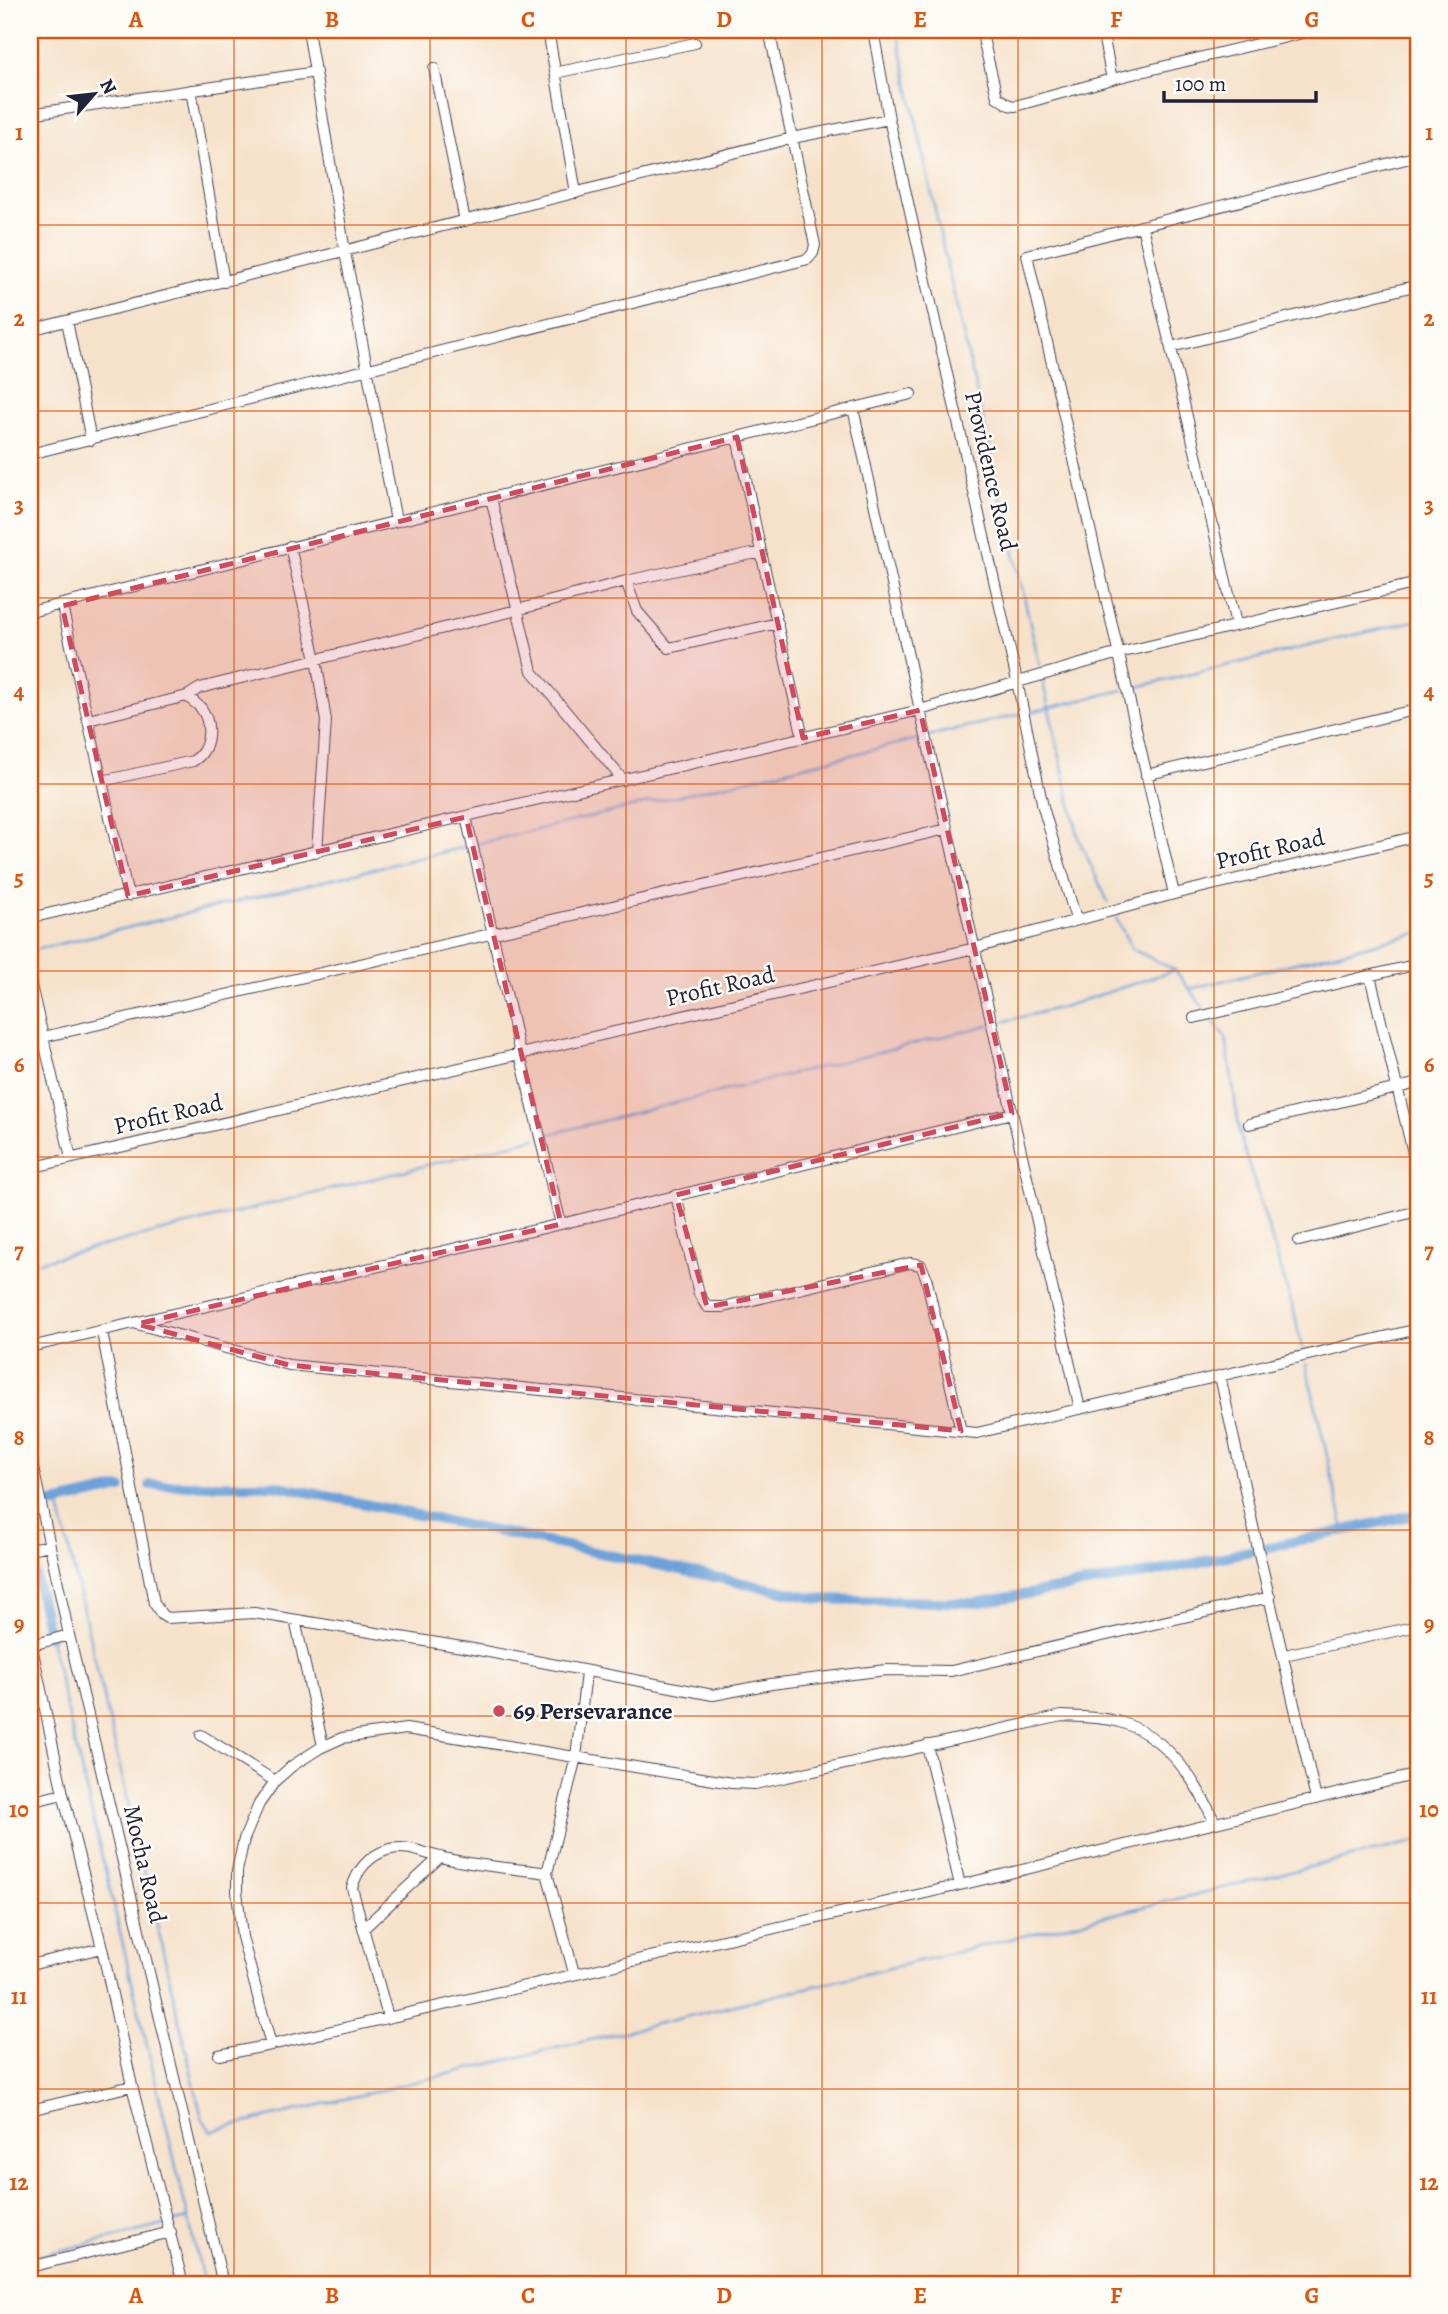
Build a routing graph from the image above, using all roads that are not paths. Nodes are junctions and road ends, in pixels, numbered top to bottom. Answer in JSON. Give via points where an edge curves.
{"nodes":[{"id":1,"x":308,"y":30,"type":"edge"},
{"id":2,"x":548,"y":30,"type":"edge"},
{"id":3,"x":769,"y":30,"type":"edge"},
{"id":4,"x":873,"y":30,"type":"edge"},
{"id":5,"x":981,"y":30,"type":"edge"},
{"id":6,"x":1102,"y":30,"type":"edge"},
{"id":7,"x":1315,"y":30,"type":"edge"},
{"id":8,"x":695,"y":43,"type":"dead end"},
{"id":9,"x":434,"y":68,"type":"dead end"},
{"id":10,"x":316,"y":72,"type":"junction"},
{"id":11,"x":555,"y":73,"type":"junction"},
{"id":12,"x":1111,"y":79,"type":"junction"},
{"id":13,"x":191,"y":90,"type":"junction"},
{"id":14,"x":30,"y":114,"type":"edge"},
{"id":15,"x":889,"y":119,"type":"junction"},
{"id":16,"x":792,"y":138,"type":"junction"},
{"id":17,"x":1418,"y":156,"type":"edge"},
{"id":18,"x":576,"y":193,"type":"junction"},
{"id":19,"x":465,"y":221,"type":"junction"},
{"id":20,"x":1142,"y":226,"type":"junction"},
{"id":21,"x":345,"y":251,"type":"junction"},
{"id":22,"x":225,"y":282,"type":"junction"},
{"id":23,"x":1418,"y":285,"type":"edge"},
{"id":24,"x":67,"y":321,"type":"junction"},
{"id":25,"x":30,"y":330,"type":"edge"},
{"id":26,"x":1171,"y":347,"type":"junction"},
{"id":27,"x":368,"y":371,"type":"junction"},
{"id":28,"x":911,"y":394,"type":"dead end"},
{"id":29,"x":853,"y":408,"type":"junction"},
{"id":30,"x":737,"y":437,"type":"junction"},
{"id":31,"x":91,"y":440,"type":"junction"},
{"id":32,"x":30,"y":454,"type":"edge"},
{"id":33,"x":491,"y":498,"type":"junction"},
{"id":34,"x":396,"y":521,"type":"junction"},
{"id":35,"x":290,"y":546,"type":"junction"},
{"id":36,"x":761,"y":552,"type":"junction"},
{"id":37,"x":626,"y":581,"type":"junction"},
{"id":38,"x":1418,"y":583,"type":"edge"},
{"id":39,"x":62,"y":606,"type":"junction"},
{"id":40,"x":517,"y":610,"type":"junction"},
{"id":41,"x":30,"y":612,"type":"edge"},
{"id":42,"x":778,"y":623,"type":"junction"},
{"id":43,"x":1236,"y":624,"type":"junction"},
{"id":44,"x":1119,"y":653,"type":"junction"},
{"id":45,"x":316,"y":659,"type":"junction"},
{"id":46,"x":1017,"y":681,"type":"junction"},
{"id":47,"x":187,"y":696,"type":"junction"},
{"id":48,"x":1418,"y":709,"type":"edge"},
{"id":49,"x":920,"y":710,"type":"junction"},
{"id":50,"x":88,"y":719,"type":"junction"},
{"id":51,"x":803,"y":738,"type":"junction"},
{"id":52,"x":1146,"y":775,"type":"junction"},
{"id":53,"x":623,"y":780,"type":"junction"},
{"id":54,"x":102,"y":781,"type":"junction"},
{"id":55,"x":466,"y":817,"type":"junction"},
{"id":56,"x":947,"y":829,"type":"junction"},
{"id":57,"x":1418,"y":836,"type":"edge"},
{"id":58,"x":317,"y":852,"type":"junction"},
{"id":59,"x":1174,"y":894,"type":"junction"},
{"id":60,"x":128,"y":896,"type":"junction"},
{"id":61,"x":30,"y":918,"type":"edge"},
{"id":62,"x":1076,"y":919,"type":"junction"},
{"id":63,"x":494,"y":934,"type":"junction"},
{"id":64,"x":975,"y":948,"type":"junction"},
{"id":65,"x":1418,"y":964,"type":"edge"},
{"id":66,"x":1370,"y":976,"type":"junction"},
{"id":67,"x":30,"y":981,"type":"edge"},
{"id":68,"x":1194,"y":1017,"type":"dead end"},
{"id":69,"x":43,"y":1037,"type":"junction"},
{"id":70,"x":520,"y":1054,"type":"junction"},
{"id":71,"x":1418,"y":1083,"type":"edge"},
{"id":72,"x":1398,"y":1088,"type":"junction"},
{"id":73,"x":1012,"y":1113,"type":"junction"},
{"id":74,"x":1249,"y":1124,"type":"dead end"},
{"id":75,"x":71,"y":1158,"type":"junction"},
{"id":76,"x":30,"y":1168,"type":"edge"},
{"id":77,"x":1418,"y":1174,"type":"edge"},
{"id":78,"x":676,"y":1195,"type":"junction"},
{"id":79,"x":1418,"y":1211,"type":"edge"},
{"id":80,"x":561,"y":1224,"type":"junction"},
{"id":81,"x":1299,"y":1241,"type":"dead end"},
{"id":82,"x":137,"y":1324,"type":"junction"},
{"id":83,"x":1418,"y":1329,"type":"edge"},
{"id":84,"x":102,"y":1332,"type":"junction"},
{"id":85,"x":30,"y":1348,"type":"edge"},
{"id":86,"x":1220,"y":1376,"type":"junction"},
{"id":87,"x":1080,"y":1409,"type":"junction"},
{"id":88,"x":961,"y":1431,"type":"junction"},
{"id":89,"x":30,"y":1453,"type":"edge"},
{"id":90,"x":46,"y":1546,"type":"junction"},
{"id":91,"x":30,"y":1549,"type":"edge"},
{"id":92,"x":1270,"y":1597,"type":"junction"},
{"id":93,"x":295,"y":1620,"type":"junction"},
{"id":94,"x":1418,"y":1626,"type":"edge"},
{"id":95,"x":69,"y":1635,"type":"junction"},
{"id":96,"x":31,"y":1642,"type":"edge"},
{"id":97,"x":1284,"y":1656,"type":"junction"},
{"id":98,"x":586,"y":1673,"type":"junction"},
{"id":99,"x":201,"y":1735,"type":"dead end"},
{"id":100,"x":927,"y":1745,"type":"junction"},
{"id":101,"x":323,"y":1746,"type":"junction"},
{"id":102,"x":576,"y":1757,"type":"junction"},
{"id":103,"x":1418,"y":1774,"type":"edge"},
{"id":104,"x":275,"y":1781,"type":"junction"},
{"id":105,"x":63,"y":1794,"type":"junction"},
{"id":106,"x":1316,"y":1799,"type":"junction"},
{"id":107,"x":30,"y":1802,"type":"edge"},
{"id":108,"x":1215,"y":1823,"type":"junction"},
{"id":109,"x":440,"y":1857,"type":"junction"},
{"id":110,"x":547,"y":1873,"type":"junction"},
{"id":111,"x":960,"y":1885,"type":"junction"},
{"id":112,"x":364,"y":1928,"type":"junction"},
{"id":113,"x":102,"y":1948,"type":"junction"},
{"id":114,"x":30,"y":1965,"type":"edge"},
{"id":115,"x":573,"y":1973,"type":"junction"},
{"id":116,"x":388,"y":2017,"type":"junction"},
{"id":117,"x":271,"y":2045,"type":"junction"},
{"id":118,"x":219,"y":2055,"type":"dead end"},
{"id":119,"x":132,"y":2086,"type":"junction"},
{"id":120,"x":30,"y":2110,"type":"edge"},
{"id":121,"x":171,"y":2232,"type":"junction"},
{"id":122,"x":30,"y":2267,"type":"edge"},
{"id":123,"x":183,"y":2284,"type":"edge"},
{"id":124,"x":223,"y":2284,"type":"edge"}],
"edges":[{"from":1,"to":10,"type":"street"},
{"from":2,"to":11,"type":"street"},
{"from":3,"to":16,"type":"street"},
{"from":4,"to":15,"type":"street","name":"Providence Road"},
{"from":5,"to":12,"type":"street","via":[[997,97],[1009,105]]},
{"from":6,"to":12,"type":"street"},
{"from":7,"to":12,"type":"street"},
{"from":8,"to":11,"type":"street"},
{"from":9,"to":19,"type":"street"},
{"from":10,"to":13,"type":"street"},
{"from":10,"to":21,"type":"street"},
{"from":11,"to":18,"type":"street"},
{"from":13,"to":14,"type":"street"},
{"from":13,"to":22,"type":"street"},
{"from":15,"to":16,"type":"street"},
{"from":15,"to":46,"type":"street","name":"Providence Road"},
{"from":16,"to":18,"type":"street"},
{"from":16,"to":27,"type":"street","via":[[815,245],[808,259]]},
{"from":17,"to":20,"type":"street"},
{"from":18,"to":19,"type":"street"},
{"from":19,"to":21,"type":"street"},
{"from":20,"to":26,"type":"street"},
{"from":20,"to":44,"type":"street","via":[[1027,255]]},
{"from":21,"to":22,"type":"street"},
{"from":21,"to":27,"type":"street"},
{"from":22,"to":24,"type":"street"},
{"from":23,"to":26,"type":"street"},
{"from":24,"to":25,"type":"street"},
{"from":24,"to":31,"type":"street"},
{"from":26,"to":43,"type":"street"},
{"from":27,"to":31,"type":"street"},
{"from":27,"to":34,"type":"street"},
{"from":28,"to":29,"type":"street"},
{"from":29,"to":30,"type":"street"},
{"from":29,"to":49,"type":"street"},
{"from":30,"to":33,"type":"street"},
{"from":30,"to":36,"type":"street"},
{"from":31,"to":32,"type":"street"},
{"from":33,"to":34,"type":"street"},
{"from":33,"to":40,"type":"street"},
{"from":34,"to":35,"type":"street"},
{"from":35,"to":39,"type":"street"},
{"from":35,"to":45,"type":"street"},
{"from":36,"to":37,"type":"street"},
{"from":36,"to":42,"type":"street"},
{"from":37,"to":40,"type":"street"},
{"from":37,"to":42,"type":"street","via":[[637,611],[669,648]]},
{"from":38,"to":43,"type":"street"},
{"from":39,"to":41,"type":"street"},
{"from":39,"to":50,"type":"street"},
{"from":40,"to":45,"type":"street"},
{"from":40,"to":53,"type":"street","via":[[532,671]]},
{"from":42,"to":51,"type":"street"},
{"from":43,"to":44,"type":"street"},
{"from":44,"to":46,"type":"street"},
{"from":44,"to":52,"type":"street"},
{"from":45,"to":47,"type":"street","via":[[200,688]]},
{"from":45,"to":58,"type":"street","via":[[326,720]]},
{"from":46,"to":49,"type":"street"},
{"from":46,"to":62,"type":"street","name":"Providence Road","via":[[1043,807]]},
{"from":47,"to":50,"type":"street"},
{"from":47,"to":54,"type":"street","via":[[201,709],[207,724],[202,755],[193,761]]},
{"from":48,"to":52,"type":"street"},
{"from":49,"to":51,"type":"street"},
{"from":49,"to":56,"type":"street"},
{"from":50,"to":54,"type":"street"},
{"from":51,"to":53,"type":"street"},
{"from":52,"to":59,"type":"street"},
{"from":53,"to":55,"type":"street"},
{"from":54,"to":60,"type":"street"},
{"from":55,"to":58,"type":"street"},
{"from":55,"to":63,"type":"street"},
{"from":56,"to":63,"type":"street"},
{"from":56,"to":64,"type":"street"},
{"from":57,"to":59,"type":"street","name":"Profit Road"},
{"from":58,"to":60,"type":"street"},
{"from":59,"to":62,"type":"street","name":"Profit Road"},
{"from":60,"to":61,"type":"street"},
{"from":62,"to":64,"type":"street","name":"Profit Road"},
{"from":63,"to":69,"type":"street"},
{"from":63,"to":70,"type":"street"},
{"from":64,"to":70,"type":"street","name":"Profit Road"},
{"from":64,"to":73,"type":"street"},
{"from":65,"to":66,"type":"street"},
{"from":66,"to":68,"type":"street"},
{"from":66,"to":72,"type":"street"},
{"from":67,"to":69,"type":"street"},
{"from":69,"to":75,"type":"street"},
{"from":70,"to":75,"type":"street","name":"Profit Road"},
{"from":70,"to":80,"type":"street"},
{"from":71,"to":72,"type":"street"},
{"from":72,"to":74,"type":"street"},
{"from":72,"to":77,"type":"street"},
{"from":73,"to":78,"type":"street"},
{"from":73,"to":87,"type":"street"},
{"from":75,"to":76,"type":"street","name":"Profit Road"},
{"from":78,"to":80,"type":"street"},
{"from":78,"to":88,"type":"street","via":[[699,1294],[707,1307],[910,1263],[921,1265]]},
{"from":79,"to":81,"type":"street"},
{"from":80,"to":82,"type":"street"},
{"from":82,"to":84,"type":"street"},
{"from":82,"to":88,"type":"street","via":[[289,1365]]},
{"from":83,"to":86,"type":"street"},
{"from":84,"to":85,"type":"street"},
{"from":84,"to":93,"type":"street","via":[[157,1609],[167,1618],[254,1613]]},
{"from":86,"to":87,"type":"street"},
{"from":86,"to":92,"type":"street"},
{"from":87,"to":88,"type":"street","via":[[977,1433]]},
{"from":89,"to":90,"type":"street","name":"Mocha Road"},
{"from":90,"to":91,"type":"street"},
{"from":90,"to":95,"type":"street","name":"Mocha Road"},
{"from":92,"to":97,"type":"street"},
{"from":92,"to":98,"type":"street","via":[[951,1671],[886,1670],[713,1695]]},
{"from":93,"to":98,"type":"street"},
{"from":93,"to":101,"type":"street"},
{"from":94,"to":97,"type":"street"},
{"from":95,"to":96,"type":"street"},
{"from":95,"to":124,"type":"street","name":"Mocha Road"},
{"from":96,"to":105,"type":"street"},
{"from":97,"to":106,"type":"street"},
{"from":98,"to":102,"type":"street"},
{"from":99,"to":104,"type":"street"},
{"from":100,"to":102,"type":"street","via":[[755,1784]]},
{"from":100,"to":108,"type":"street","via":[[1062,1716],[1118,1721],[1164,1747],[1190,1776]]},
{"from":100,"to":111,"type":"street"},
{"from":101,"to":102,"type":"street","via":[[342,1738],[406,1730]]},
{"from":101,"to":104,"type":"street"},
{"from":102,"to":110,"type":"street"},
{"from":103,"to":106,"type":"street"},
{"from":104,"to":117,"type":"street","via":[[244,1839],[237,1871],[242,1937]]},
{"from":105,"to":107,"type":"street"},
{"from":105,"to":113,"type":"street"},
{"from":106,"to":108,"type":"street"},
{"from":108,"to":111,"type":"street"},
{"from":109,"to":110,"type":"street"},
{"from":109,"to":112,"type":"street"},
{"from":109,"to":112,"type":"street","via":[[404,1847],[387,1850],[362,1867],[352,1888]]},
{"from":110,"to":115,"type":"street"},
{"from":111,"to":115,"type":"street"},
{"from":112,"to":116,"type":"street"},
{"from":113,"to":114,"type":"street"},
{"from":113,"to":119,"type":"street"},
{"from":115,"to":116,"type":"street"},
{"from":116,"to":117,"type":"street"},
{"from":117,"to":118,"type":"street"},
{"from":119,"to":120,"type":"street"},
{"from":119,"to":121,"type":"street"},
{"from":121,"to":122,"type":"street"},
{"from":121,"to":123,"type":"street"}]}
